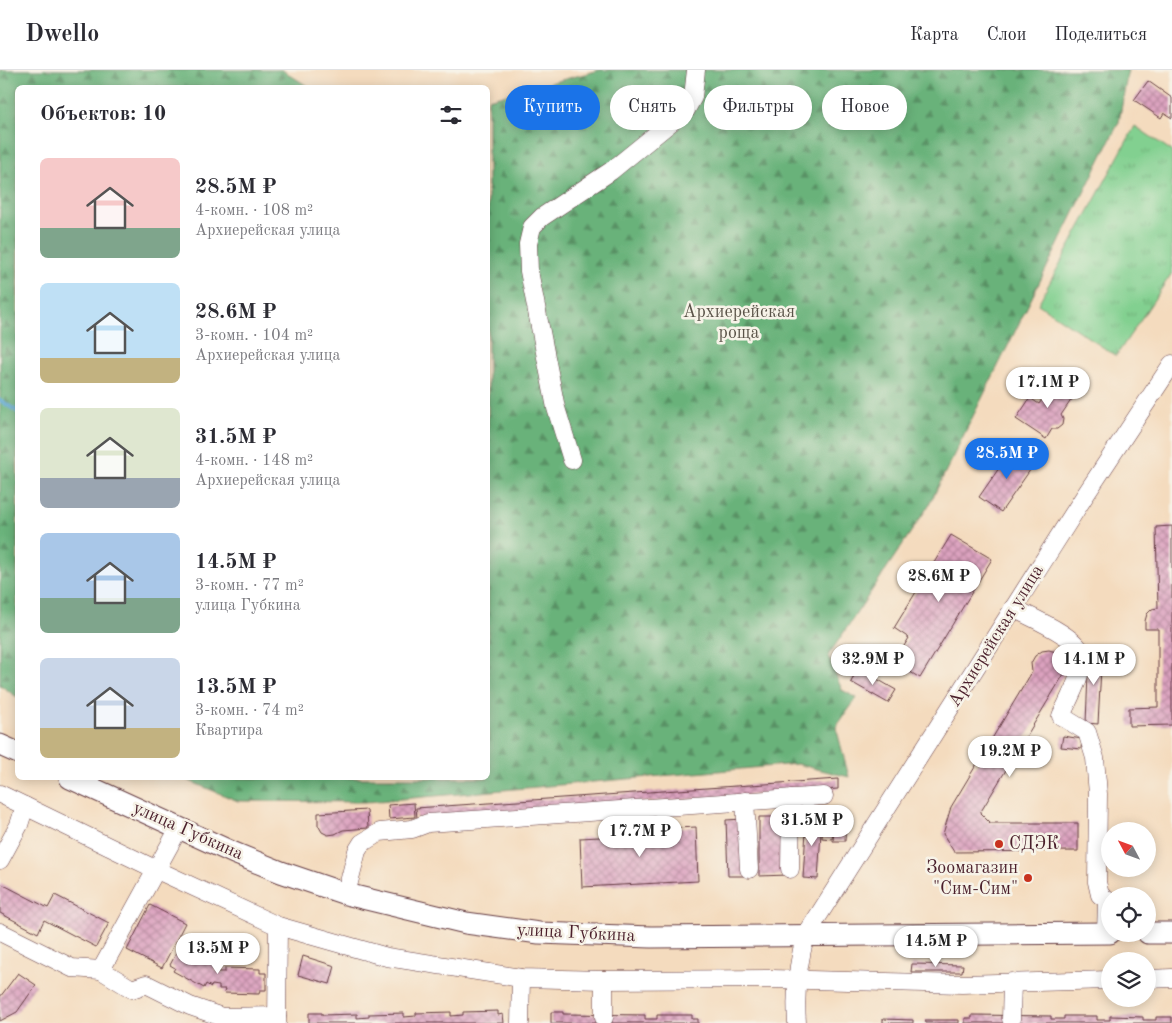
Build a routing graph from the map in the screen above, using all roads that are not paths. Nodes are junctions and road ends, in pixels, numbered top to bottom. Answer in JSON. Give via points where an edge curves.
{"nodes":[{"id":1,"x":696,"y":70,"type":"edge"},
{"id":2,"x":1172,"y":364,"type":"edge"},
{"id":3,"x":572,"y":460,"type":"dead end"},
{"id":4,"x":1014,"y":608,"type":"junction"},
{"id":5,"x":0,"y":745,"type":"edge"},
{"id":6,"x":15,"y":752,"type":"edge"},
{"id":7,"x":74,"y":780,"type":"edge"},
{"id":8,"x":0,"y":794,"type":"edge"},
{"id":9,"x":824,"y":796,"type":"dead end"},
{"id":10,"x":791,"y":798,"type":"junction"},
{"id":11,"x":745,"y":801,"type":"junction"},
{"id":12,"x":25,"y":806,"type":"junction"},
{"id":13,"x":179,"y":828,"type":"junction"},
{"id":14,"x":0,"y":860,"type":"edge"},
{"id":15,"x":749,"y":869,"type":"dead end"},
{"id":16,"x":790,"y":869,"type":"dead end"},
{"id":17,"x":157,"y":870,"type":"junction"},
{"id":18,"x":346,"y":894,"type":"junction"},
{"id":19,"x":1101,"y":896,"type":"edge"},
{"id":20,"x":278,"y":926,"type":"junction"},
{"id":21,"x":0,"y":932,"type":"edge"},
{"id":22,"x":1101,"y":933,"type":"edge"},
{"id":23,"x":1156,"y":933,"type":"edge"},
{"id":24,"x":1172,"y":933,"type":"edge"},
{"id":25,"x":806,"y":935,"type":"junction"},
{"id":26,"x":101,"y":970,"type":"junction"},
{"id":27,"x":521,"y":978,"type":"junction"},
{"id":28,"x":1172,"y":978,"type":"edge"},
{"id":29,"x":1156,"y":979,"type":"edge"},
{"id":30,"x":604,"y":980,"type":"junction"},
{"id":31,"x":796,"y":980,"type":"junction"},
{"id":32,"x":1101,"y":980,"type":"edge"},
{"id":33,"x":1012,"y":982,"type":"junction"},
{"id":34,"x":604,"y":1018,"type":"dead end"},
{"id":35,"x":1011,"y":1019,"type":"dead end"},
{"id":36,"x":277,"y":1020,"type":"edge"},
{"id":37,"x":520,"y":1023,"type":"edge"},
{"id":38,"x":797,"y":1023,"type":"edge"}],
"edges":[{"from":1,"to":3,"type":"street","via":[[693,97],[686,110],[611,171],[532,227],[528,244],[529,272],[556,408]]},
{"from":2,"to":4,"type":"street","name":"Архиерейская улица"},
{"from":4,"to":19,"type":"street","via":[[1070,638],[1082,656],[1079,676],[1061,716],[1086,732],[1095,758],[1097,882]]},
{"from":4,"to":25,"type":"street","name":"Архиерейская улица"},
{"from":5,"to":6,"type":"main road"},
{"from":7,"to":13,"type":"main road","name":"улица Губкина"},
{"from":8,"to":12,"type":"street"},
{"from":9,"to":10,"type":"street"},
{"from":10,"to":11,"type":"street"},
{"from":10,"to":16,"type":"street"},
{"from":11,"to":15,"type":"street"},
{"from":11,"to":18,"type":"street","via":[[428,823],[412,829],[380,832],[362,843],[357,851]]},
{"from":12,"to":14,"type":"street","via":[[19,825]]},
{"from":12,"to":17,"type":"street"},
{"from":13,"to":17,"type":"street"},
{"from":13,"to":18,"type":"main road","name":"улица Губкина","via":[[281,872]]},
{"from":17,"to":20,"type":"street"},
{"from":17,"to":26,"type":"street"},
{"from":18,"to":25,"type":"main road","name":"улица Губкина","via":[[466,923],[539,933],[651,937]]},
{"from":20,"to":27,"type":"street","via":[[387,957]]},
{"from":20,"to":36,"type":"street"},
{"from":21,"to":26,"type":"street","via":[[72,968]]},
{"from":22,"to":25,"type":"main road","name":"улица Губкина"},
{"from":23,"to":24,"type":"main road"},
{"from":25,"to":31,"type":"street","name":"Архиерейская улица"},
{"from":26,"to":36,"type":"street","via":[[132,989],[146,984],[190,1006],[222,1017]]},
{"from":27,"to":30,"type":"street"},
{"from":27,"to":37,"type":"street"},
{"from":28,"to":29,"type":"street"},
{"from":30,"to":31,"type":"street"},
{"from":30,"to":34,"type":"street"},
{"from":31,"to":33,"type":"street"},
{"from":31,"to":38,"type":"street","name":"Архиерейская улица"},
{"from":32,"to":33,"type":"street"},
{"from":33,"to":35,"type":"street"}]}
